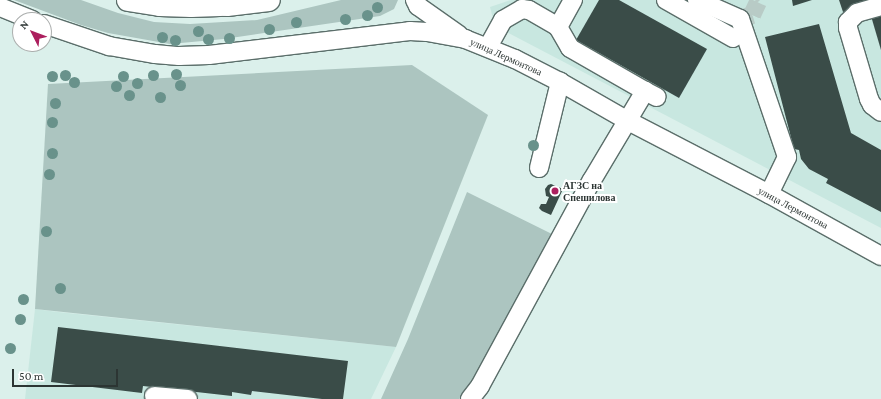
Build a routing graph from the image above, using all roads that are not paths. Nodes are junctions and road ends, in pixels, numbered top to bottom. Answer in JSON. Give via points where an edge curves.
{"nodes":[{"id":1,"x":128,"y":0,"type":"edge"},
{"id":2,"x":269,"y":0,"type":"edge"},
{"id":3,"x":573,"y":0,"type":"edge"},
{"id":4,"x":666,"y":0,"type":"edge"},
{"id":5,"x":697,"y":0,"type":"edge"},
{"id":6,"x":418,"y":2,"type":"edge"},
{"id":7,"x":881,"y":6,"type":"edge"},
{"id":8,"x":0,"y":7,"type":"edge"},
{"id":9,"x":13,"y":12,"type":"edge"},
{"id":10,"x":558,"y":26,"type":"junction"},
{"id":11,"x":52,"y":27,"type":"edge"},
{"id":12,"x":410,"y":31,"type":"junction"},
{"id":13,"x":732,"y":38,"type":"dead end"},
{"id":14,"x":465,"y":39,"type":"junction"},
{"id":15,"x":488,"y":47,"type":"junction"},
{"id":16,"x":560,"y":82,"type":"junction"},
{"id":17,"x":881,"y":112,"type":"edge"},
{"id":18,"x":628,"y":121,"type":"junction"},
{"id":19,"x":540,"y":168,"type":"dead end"},
{"id":20,"x":769,"y":194,"type":"junction"},
{"id":21,"x":881,"y":256,"type":"edge"},
{"id":22,"x":154,"y":396,"type":"dead end"},
{"id":23,"x":188,"y":399,"type":"edge"},
{"id":24,"x":470,"y":399,"type":"edge"}],
"edges":[{"from":1,"to":2,"type":"main road","via":[[191,6]]},
{"from":3,"to":10,"type":"street"},
{"from":4,"to":13,"type":"street"},
{"from":5,"to":20,"type":"street","via":[[740,19],[787,156]]},
{"from":6,"to":12,"type":"street"},
{"from":6,"to":14,"type":"street"},
{"from":7,"to":17,"type":"street","via":[[857,13],[848,22],[869,99]]},
{"from":8,"to":9,"type":"street"},
{"from":10,"to":15,"type":"street","via":[[529,10],[522,9],[503,20]]},
{"from":10,"to":18,"type":"street","via":[[570,48],[651,94]]},
{"from":11,"to":12,"type":"street","name":"улица Лермонтова","via":[[109,46],[179,56],[209,55]]},
{"from":12,"to":14,"type":"street","name":"улица Лермонтова"},
{"from":14,"to":15,"type":"street","name":"улица Лермонтова"},
{"from":15,"to":16,"type":"street","name":"улица Лермонтова"},
{"from":16,"to":18,"type":"street","name":"улица Лермонтова"},
{"from":16,"to":19,"type":"street"},
{"from":18,"to":20,"type":"street","name":"улица Лермонтова"},
{"from":18,"to":24,"type":"street","via":[[592,180],[480,386]]},
{"from":20,"to":21,"type":"street","name":"улица Лермонтова"},
{"from":22,"to":23,"type":"street"}]}
